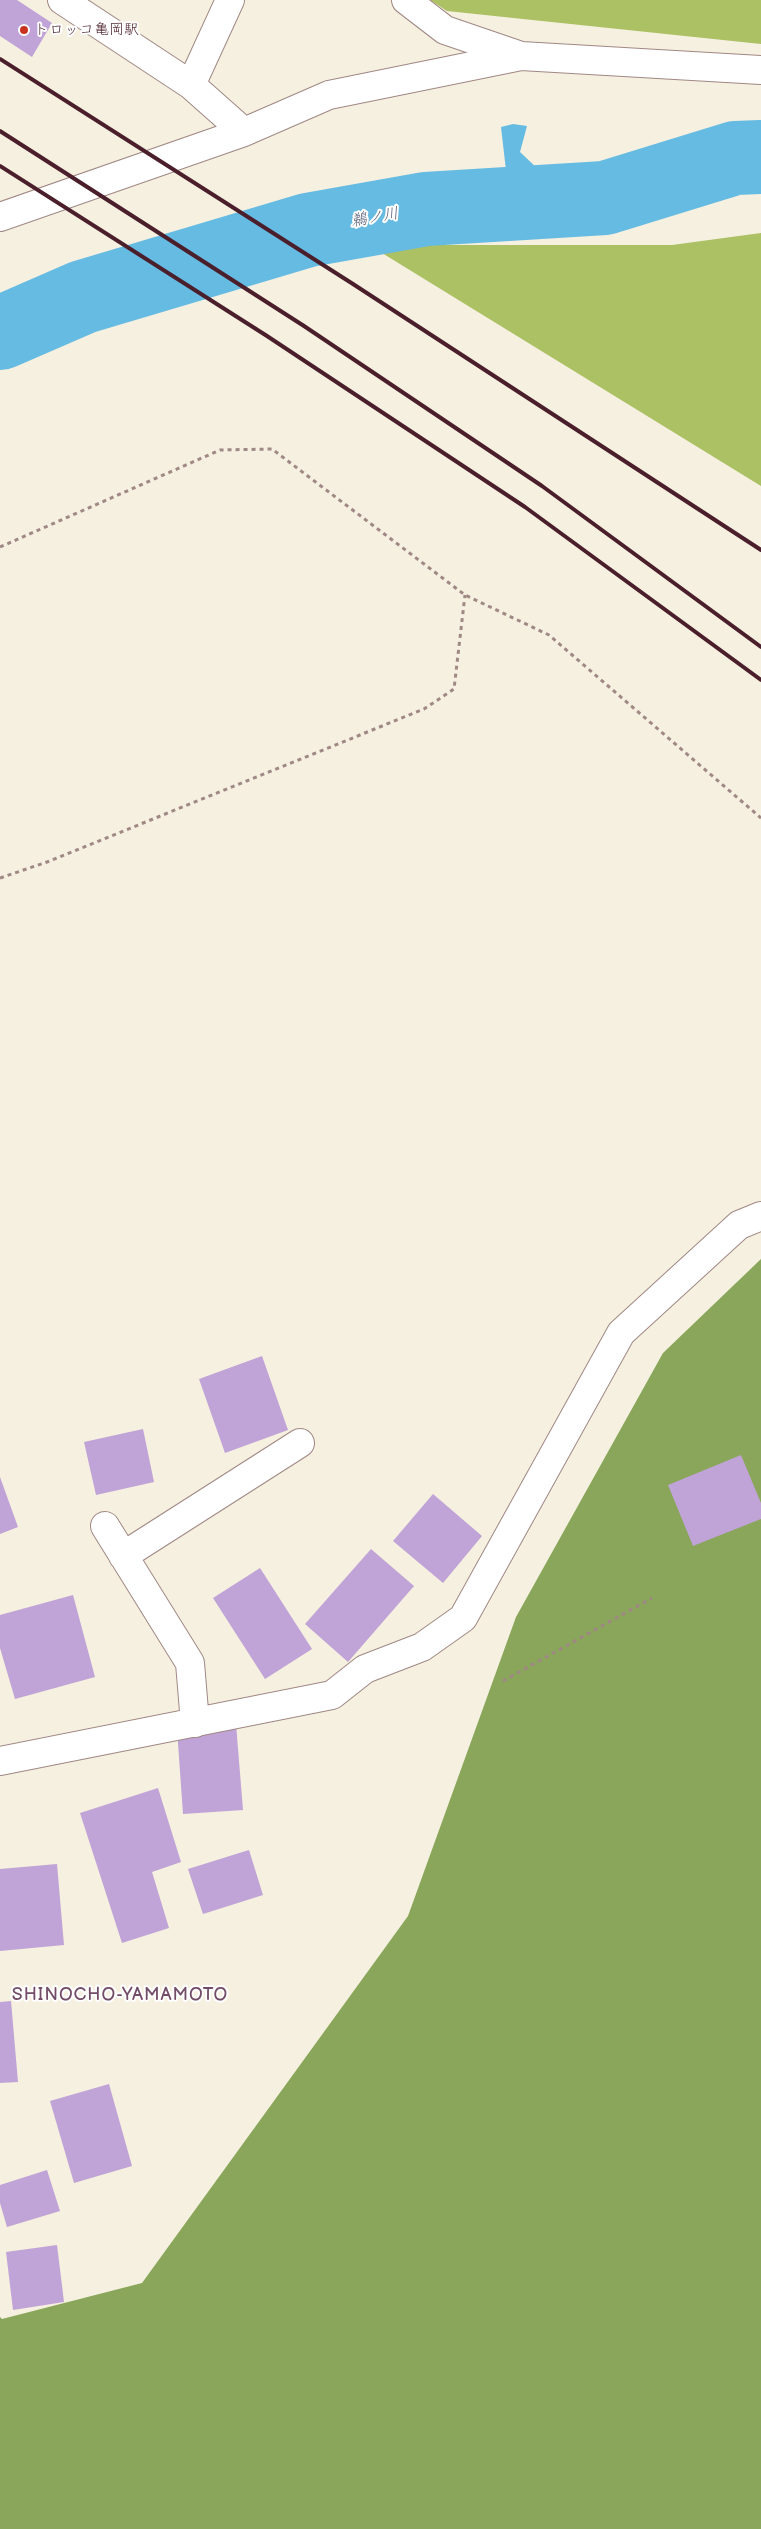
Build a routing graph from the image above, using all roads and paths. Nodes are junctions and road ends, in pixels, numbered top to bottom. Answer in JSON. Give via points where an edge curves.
{"nodes":[{"id":1,"x":62,"y":0,"type":"edge"},
{"id":2,"x":230,"y":0,"type":"edge"},
{"id":3,"x":406,"y":0,"type":"edge"},
{"id":4,"x":521,"y":56,"type":"junction"},
{"id":5,"x":761,"y":70,"type":"edge"},
{"id":6,"x":191,"y":86,"type":"junction"},
{"id":7,"x":244,"y":132,"type":"junction"},
{"id":8,"x":0,"y":218,"type":"edge"},
{"id":9,"x":0,"y":547,"type":"edge"},
{"id":10,"x":465,"y":595,"type":"junction"},
{"id":11,"x":761,"y":818,"type":"edge"},
{"id":12,"x":0,"y":878,"type":"edge"},
{"id":13,"x":761,"y":1216,"type":"edge"},
{"id":14,"x":300,"y":1443,"type":"dead end"},
{"id":15,"x":105,"y":1526,"type":"dead end"},
{"id":16,"x":123,"y":1556,"type":"junction"},
{"id":17,"x":652,"y":1598,"type":"dead end"},
{"id":18,"x":503,"y":1681,"type":"dead end"},
{"id":19,"x":195,"y":1722,"type":"junction"},
{"id":20,"x":0,"y":1761,"type":"edge"}],
"edges":[{"from":1,"to":6,"type":"street"},
{"from":2,"to":6,"type":"street"},
{"from":3,"to":4,"type":"street","via":[[445,30]]},
{"from":4,"to":5,"type":"street"},
{"from":4,"to":7,"type":"street","via":[[330,95]]},
{"from":6,"to":7,"type":"street"},
{"from":7,"to":8,"type":"street"},
{"from":9,"to":10,"type":"path","via":[[220,450],[272,449]]},
{"from":10,"to":11,"type":"path","via":[[550,635]]},
{"from":10,"to":12,"type":"path","via":[[454,690],[424,709],[47,862]]},
{"from":13,"to":19,"type":"street","via":[[739,1224],[621,1333],[463,1618],[422,1647],[365,1668],[332,1695]]},
{"from":14,"to":16,"type":"street"},
{"from":15,"to":16,"type":"street"},
{"from":16,"to":19,"type":"street","via":[[190,1664]]},
{"from":17,"to":18,"type":"path"},
{"from":19,"to":20,"type":"street"}]}
